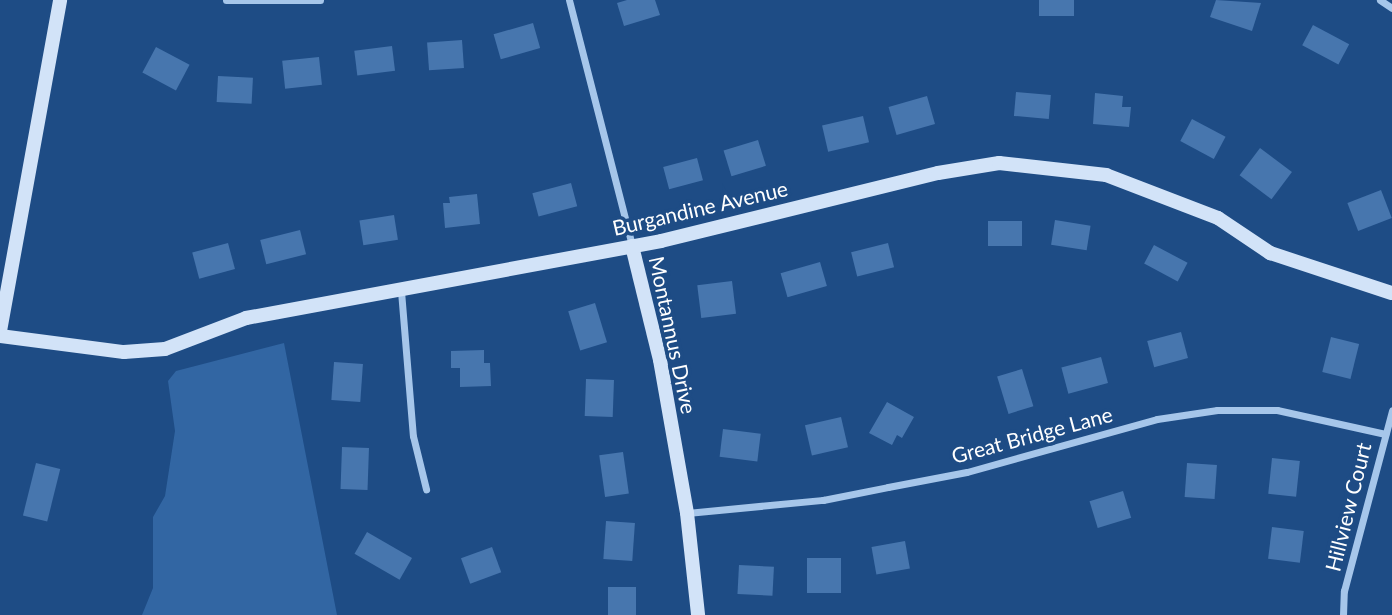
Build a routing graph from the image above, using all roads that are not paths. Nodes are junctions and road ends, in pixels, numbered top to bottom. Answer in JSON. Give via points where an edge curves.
{"nodes":[{"id":1,"x":60,"y":0,"type":"edge"},
{"id":2,"x":226,"y":0,"type":"edge"},
{"id":3,"x":320,"y":0,"type":"edge"},
{"id":4,"x":569,"y":0,"type":"edge"},
{"id":5,"x":1380,"y":0,"type":"edge"},
{"id":6,"x":1392,"y":8,"type":"edge"},
{"id":7,"x":632,"y":246,"type":"junction"},
{"id":8,"x":401,"y":291,"type":"junction"},
{"id":9,"x":1392,"y":293,"type":"edge"},
{"id":10,"x":0,"y":333,"type":"edge"},
{"id":11,"x":1392,"y":410,"type":"edge"},
{"id":12,"x":1385,"y":434,"type":"junction"},
{"id":13,"x":426,"y":489,"type":"dead end"},
{"id":14,"x":687,"y":513,"type":"junction"},
{"id":15,"x":694,"y":611,"type":"edge"},
{"id":16,"x":1343,"y":615,"type":"edge"}],
"edges":[{"from":1,"to":10,"type":"street"},
{"from":2,"to":3,"type":"street"},
{"from":4,"to":7,"type":"street","name":"Montannus Drive"},
{"from":5,"to":6,"type":"street"},
{"from":7,"to":8,"type":"street","name":"Burgandine Avenue"},
{"from":7,"to":9,"type":"street","name":"Burgandine Avenue","via":[[938,173],[999,163],[1106,175],[1218,218],[1270,253]]},
{"from":7,"to":14,"type":"street","name":"Montannus Drive","via":[[660,360]]},
{"from":8,"to":10,"type":"street","name":"Burgandine Avenue","via":[[246,318],[165,349],[124,352]]},
{"from":8,"to":13,"type":"street","via":[[413,436]]},
{"from":11,"to":12,"type":"street","name":"Hillview Court"},
{"from":12,"to":14,"type":"street","name":"Great Bridge Lane","via":[[1277,410],[1217,410],[1157,419],[967,471],[875,490]]},
{"from":12,"to":16,"type":"street","name":"Hillview Court"},
{"from":14,"to":15,"type":"street","name":"Montannus Drive"}]}
